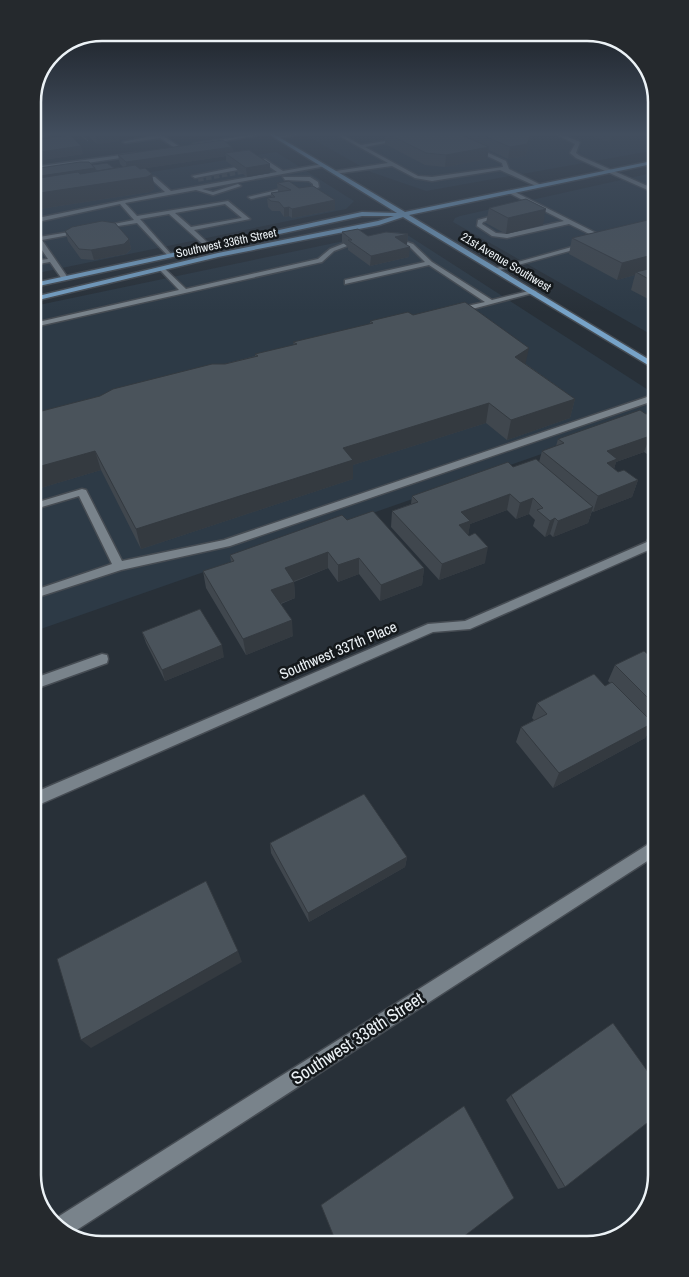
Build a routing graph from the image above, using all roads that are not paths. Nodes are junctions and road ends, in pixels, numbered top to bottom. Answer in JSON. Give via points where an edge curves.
{"nodes":[{"id":1,"x":170,"y":193,"type":"edge"},
{"id":2,"x":206,"y":193,"type":"edge"},
{"id":3,"x":220,"y":193,"type":"edge"},
{"id":4,"x":268,"y":193,"type":"edge"},
{"id":5,"x":293,"y":193,"type":"edge"},
{"id":6,"x":369,"y":193,"type":"edge"},
{"id":7,"x":508,"y":193,"type":"edge"},
{"id":8,"x":512,"y":193,"type":"edge"},
{"id":9,"x":121,"y":202,"type":"junction"},
{"id":10,"x":542,"y":208,"type":"junction"},
{"id":11,"x":532,"y":210,"type":"edge"},
{"id":12,"x":170,"y":212,"type":"junction"},
{"id":13,"x":512,"y":213,"type":"edge"},
{"id":14,"x":405,"y":214,"type":"junction"},
{"id":15,"x":41,"y":219,"type":"edge"},
{"id":16,"x":137,"y":220,"type":"junction"},
{"id":17,"x":570,"y":222,"type":"junction"},
{"id":18,"x":190,"y":230,"type":"junction"},
{"id":19,"x":615,"y":237,"type":"edge"},
{"id":20,"x":383,"y":238,"type":"edge"},
{"id":21,"x":41,"y":239,"type":"edge"},
{"id":22,"x":606,"y":240,"type":"junction"},
{"id":23,"x":41,"y":244,"type":"edge"},
{"id":24,"x":345,"y":245,"type":"edge"},
{"id":25,"x":208,"y":246,"type":"junction"},
{"id":26,"x":169,"y":255,"type":"junction"},
{"id":27,"x":52,"y":260,"type":"junction"},
{"id":28,"x":41,"y":262,"type":"edge"},
{"id":29,"x":430,"y":263,"type":"junction"},
{"id":30,"x":162,"y":269,"type":"junction"},
{"id":31,"x":496,"y":269,"type":"junction"},
{"id":32,"x":64,"y":278,"type":"junction"},
{"id":33,"x":348,"y":282,"type":"dead end"},
{"id":34,"x":41,"y":283,"type":"edge"},
{"id":35,"x":184,"y":291,"type":"junction"},
{"id":36,"x":41,"y":292,"type":"edge"},
{"id":37,"x":534,"y":292,"type":"junction"},
{"id":38,"x":41,"y":297,"type":"edge"},
{"id":39,"x":490,"y":302,"type":"junction"},
{"id":40,"x":448,"y":314,"type":"edge"},
{"id":41,"x":41,"y":323,"type":"edge"},
{"id":42,"x":648,"y":363,"type":"edge"},
{"id":43,"x":648,"y":400,"type":"edge"},
{"id":44,"x":41,"y":504,"type":"edge"},
{"id":45,"x":648,"y":546,"type":"edge"},
{"id":46,"x":119,"y":566,"type":"junction"},
{"id":47,"x":41,"y":592,"type":"edge"},
{"id":48,"x":102,"y":659,"type":"dead end"},
{"id":49,"x":41,"y":682,"type":"edge"},
{"id":50,"x":41,"y":796,"type":"edge"},
{"id":51,"x":648,"y":851,"type":"edge"},
{"id":52,"x":66,"y":1224,"type":"edge"}],
"edges":[{"from":1,"to":9,"type":"street"},
{"from":2,"to":3,"type":"street"},
{"from":4,"to":5,"type":"street","via":[[248,197],[267,198]]},
{"from":6,"to":14,"type":"main road","name":"21st Avenue Southwest"},
{"from":7,"to":14,"type":"main road"},
{"from":8,"to":10,"type":"street"},
{"from":9,"to":15,"type":"street"},
{"from":9,"to":16,"type":"street"},
{"from":10,"to":11,"type":"street"},
{"from":10,"to":17,"type":"street"},
{"from":12,"to":16,"type":"street"},
{"from":12,"to":18,"type":"street"},
{"from":12,"to":18,"type":"street","via":[[229,201],[247,218]]},
{"from":13,"to":17,"type":"street","via":[[485,218],[480,220],[479,226],[494,235],[506,236]]},
{"from":14,"to":25,"type":"main road","name":"Southwest 336th Street","via":[[362,214]]},
{"from":14,"to":30,"type":"main road","name":"Southwest 336th Street","via":[[379,223]]},
{"from":14,"to":31,"type":"main road","name":"21st Avenue Southwest"},
{"from":16,"to":21,"type":"street"},
{"from":16,"to":26,"type":"street"},
{"from":17,"to":22,"type":"street"},
{"from":18,"to":25,"type":"street"},
{"from":19,"to":22,"type":"street"},
{"from":20,"to":29,"type":"street","via":[[411,245]]},
{"from":22,"to":31,"type":"street"},
{"from":23,"to":27,"type":"street"},
{"from":24,"to":35,"type":"street","via":[[332,250],[320,261]]},
{"from":25,"to":26,"type":"main road","name":"Southwest 336th Street"},
{"from":26,"to":32,"type":"main road","name":"Southwest 336th Street"},
{"from":27,"to":28,"type":"street"},
{"from":27,"to":32,"type":"street"},
{"from":29,"to":33,"type":"street"},
{"from":29,"to":39,"type":"street"},
{"from":30,"to":35,"type":"street"},
{"from":30,"to":38,"type":"main road","name":"Southwest 336th Street"},
{"from":31,"to":37,"type":"main road","name":"21st Avenue Southwest"},
{"from":32,"to":34,"type":"main road","name":"Southwest 336th Street"},
{"from":32,"to":36,"type":"main road","via":[[54,289]]},
{"from":35,"to":41,"type":"street"},
{"from":37,"to":39,"type":"street"},
{"from":37,"to":42,"type":"main road","name":"21st Avenue Southwest"},
{"from":39,"to":40,"type":"street"},
{"from":43,"to":46,"type":"street","via":[[226,543]]},
{"from":44,"to":46,"type":"street","via":[[82,492]]},
{"from":45,"to":50,"type":"street","name":"Southwest 337th Place","via":[[466,626],[432,627]]},
{"from":46,"to":47,"type":"street"},
{"from":48,"to":49,"type":"street"},
{"from":51,"to":52,"type":"street","name":"Southwest 338th Street"}]}
